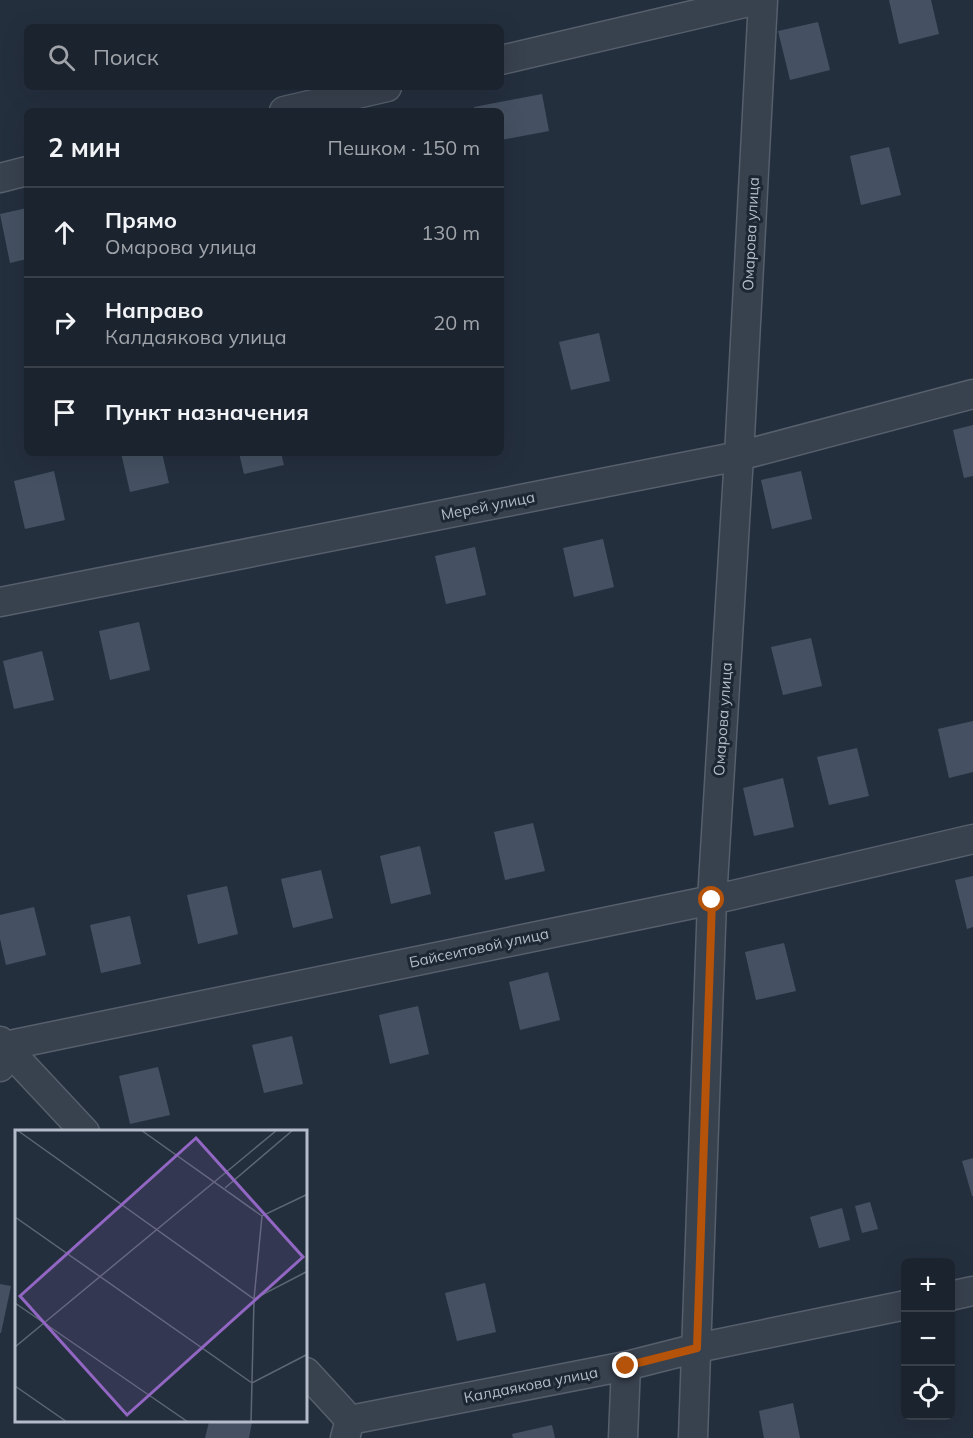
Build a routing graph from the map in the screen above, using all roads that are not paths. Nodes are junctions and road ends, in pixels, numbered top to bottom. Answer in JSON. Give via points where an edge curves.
{"nodes":[{"id":1,"x":757,"y":0,"type":"edge"},
{"id":2,"x":763,"y":0,"type":"edge"},
{"id":3,"x":504,"y":59,"type":"edge"},
{"id":4,"x":374,"y":90,"type":"edge"},
{"id":5,"x":298,"y":108,"type":"edge"},
{"id":6,"x":24,"y":172,"type":"edge"},
{"id":7,"x":0,"y":178,"type":"edge"},
{"id":8,"x":973,"y":394,"type":"edge"},
{"id":9,"x":739,"y":456,"type":"junction"},
{"id":10,"x":0,"y":602,"type":"edge"},
{"id":11,"x":973,"y":839,"type":"edge"},
{"id":12,"x":712,"y":900,"type":"junction"},
{"id":13,"x":2,"y":1051,"type":"edge"},
{"id":14,"x":83,"y":1130,"type":"edge"},
{"id":15,"x":973,"y":1292,"type":"edge"},
{"id":16,"x":955,"y":1295,"type":"edge"},
{"id":17,"x":901,"y":1306,"type":"edge"},
{"id":18,"x":697,"y":1348,"type":"junction"},
{"id":19,"x":626,"y":1366,"type":"junction"},
{"id":20,"x":308,"y":1375,"type":"edge"},
{"id":21,"x":348,"y":1429,"type":"edge"},
{"id":22,"x":623,"y":1438,"type":"edge"},
{"id":23,"x":693,"y":1438,"type":"edge"}],
"edges":[{"from":1,"to":3,"type":"street"},
{"from":2,"to":9,"type":"street","name":"Омарова улица"},
{"from":4,"to":5,"type":"street"},
{"from":6,"to":7,"type":"street"},
{"from":8,"to":9,"type":"street","name":"Мерей улица"},
{"from":9,"to":10,"type":"street","name":"Мерей улица"},
{"from":9,"to":12,"type":"street","name":"Омарова улица"},
{"from":11,"to":12,"type":"street","name":"Байсеитовой улица"},
{"from":12,"to":13,"type":"street","name":"Байсеитовой улица"},
{"from":12,"to":18,"type":"street","name":"Омарова улица"},
{"from":13,"to":14,"type":"street"},
{"from":15,"to":16,"type":"street"},
{"from":17,"to":18,"type":"street","name":"Калдаякова улица"},
{"from":18,"to":19,"type":"street","name":"Калдаякова улица"},
{"from":18,"to":23,"type":"street","name":"Омарова улица"},
{"from":19,"to":21,"type":"street","name":"Калдаякова улица"},
{"from":19,"to":22,"type":"street"},
{"from":20,"to":21,"type":"street"}]}
